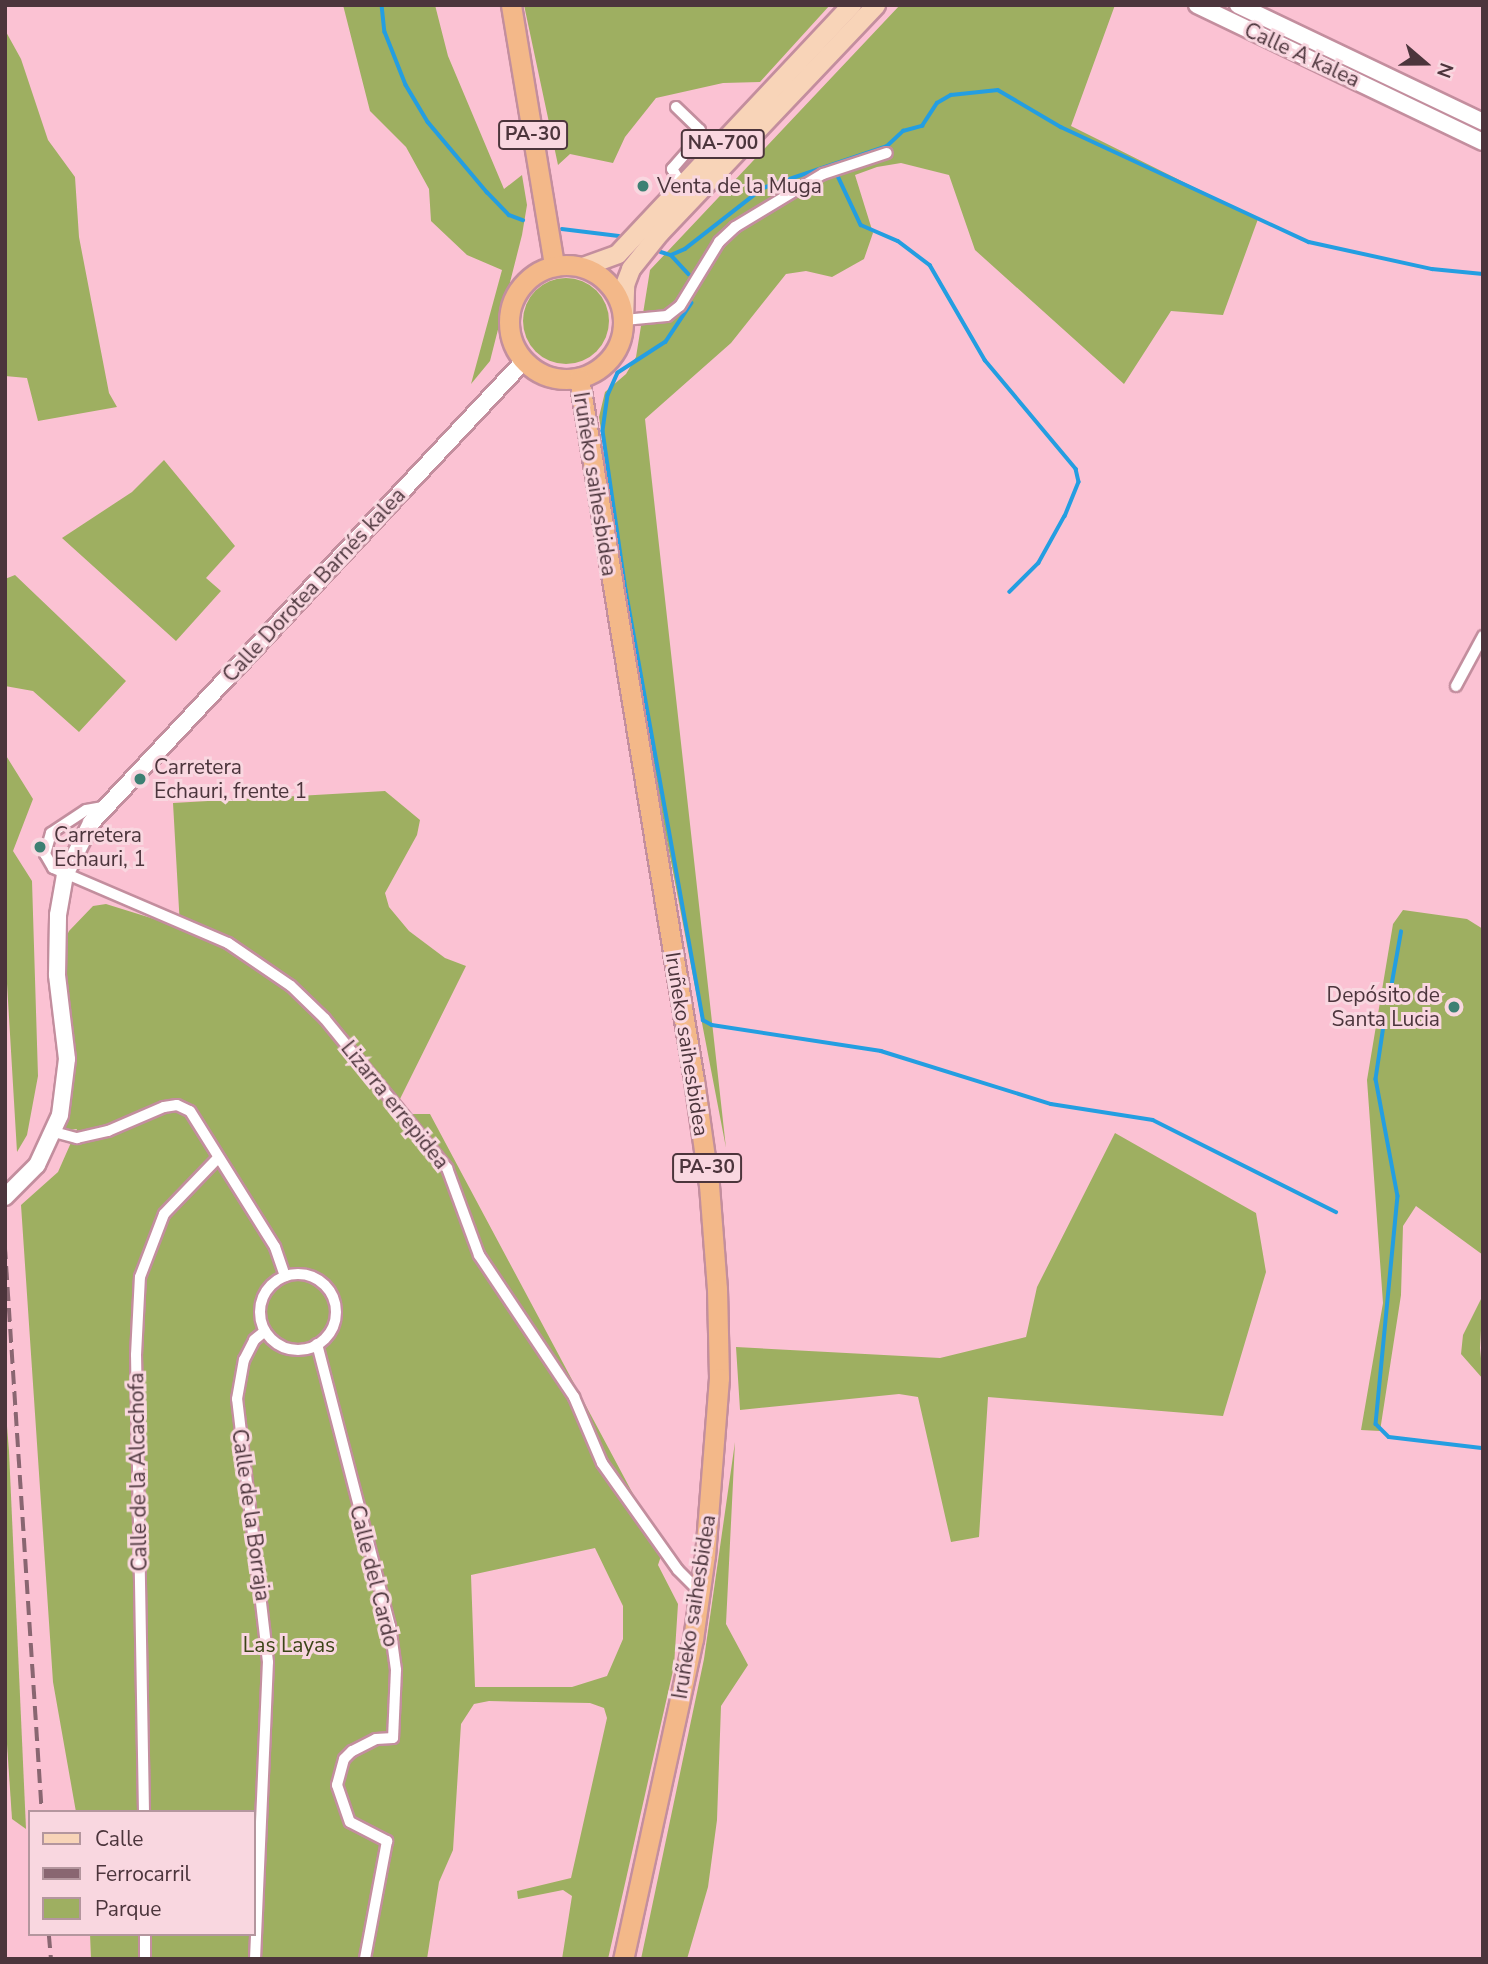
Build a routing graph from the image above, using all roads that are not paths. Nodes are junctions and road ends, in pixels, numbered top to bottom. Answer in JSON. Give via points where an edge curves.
{"nodes":[{"id":1,"x":510,"y":5,"type":"edge"},
{"id":2,"x":852,"y":5,"type":"edge"},
{"id":3,"x":876,"y":5,"type":"edge"},
{"id":4,"x":1197,"y":5,"type":"edge"},
{"id":5,"x":1238,"y":5,"type":"edge"},
{"id":6,"x":676,"y":107,"type":"dead end"},
{"id":7,"x":1483,"y":122,"type":"edge"},
{"id":8,"x":1483,"y":142,"type":"edge"},
{"id":9,"x":887,"y":153,"type":"dead end"},
{"id":10,"x":683,"y":186,"type":"junction"},
{"id":11,"x":554,"y":266,"type":"junction"},
{"id":12,"x":583,"y":267,"type":"junction"},
{"id":13,"x":624,"y":320,"type":"junction"},
{"id":14,"x":524,"y":361,"type":"junction"},
{"id":15,"x":579,"y":378,"type":"junction"},
{"id":16,"x":1483,"y":636,"type":"edge"},
{"id":17,"x":1456,"y":686,"type":"dead end"},
{"id":18,"x":103,"y":807,"type":"junction"},
{"id":19,"x":65,"y":875,"type":"junction"},
{"id":20,"x":54,"y":1132,"type":"junction"},
{"id":21,"x":217,"y":1159,"type":"junction"},
{"id":22,"x":5,"y":1197,"type":"edge"},
{"id":23,"x":285,"y":1276,"type":"junction"},
{"id":24,"x":265,"y":1331,"type":"junction"},
{"id":25,"x":317,"y":1344,"type":"junction"},
{"id":26,"x":700,"y":1592,"type":"junction"},
{"id":27,"x":144,"y":1810,"type":"edge"},
{"id":28,"x":145,"y":1936,"type":"edge"},
{"id":29,"x":145,"y":1959,"type":"edge"},
{"id":30,"x":255,"y":1959,"type":"edge"},
{"id":31,"x":365,"y":1959,"type":"edge"},
{"id":32,"x":623,"y":1959,"type":"edge"}],
"edges":[{"from":1,"to":11,"type":"highway","number":"PA-30"},
{"from":2,"to":10,"type":"main road","number":"NA-700"},
{"from":3,"to":13,"type":"main road","number":"NA-700","via":[[631,269],[625,285]]},
{"from":4,"to":8,"type":"street","name":"Calle A kalea"},
{"from":5,"to":7,"type":"street","name":"Calle A kalea"},
{"from":6,"to":10,"type":"street","via":[[700,130],[699,138],[672,169]]},
{"from":9,"to":13,"type":"street","via":[[823,174],[735,227],[719,242],[680,306],[667,316]]},
{"from":10,"to":12,"type":"main road","number":"NA-700","via":[[618,254]]},
{"from":11,"to":12,"type":"highway"},
{"from":11,"to":14,"type":"highway","via":[[536,273],[512,304],[513,342]]},
{"from":12,"to":13,"type":"highway","via":[[612,287]]},
{"from":13,"to":15,"type":"highway","via":[[611,357]]},
{"from":14,"to":15,"type":"highway","via":[[548,376]]},
{"from":14,"to":18,"type":"street","name":"Calle Dorotea Barnés kalea"},
{"from":15,"to":26,"type":"highway","name":"Iruñeko saihesbidea","number":"PA-30","via":[[709,1185],[719,1378]]},
{"from":16,"to":17,"type":"street"},
{"from":18,"to":19,"type":"street","via":[[76,848]]},
{"from":18,"to":19,"type":"street","via":[[86,810],[51,834],[45,854],[53,868]]},
{"from":19,"to":20,"type":"street","via":[[56,959],[65,1090]]},
{"from":19,"to":26,"type":"street","name":"Lizarra errepidea","via":[[207,933],[261,964],[325,1019],[447,1168],[480,1255],[574,1397],[602,1463],[678,1570]]},
{"from":20,"to":21,"type":"street","via":[[87,1135],[177,1104],[190,1111]]},
{"from":20,"to":22,"type":"street","via":[[37,1165]]},
{"from":21,"to":23,"type":"street","via":[[275,1247]]},
{"from":21,"to":27,"type":"street","name":"Calle de la Alcachofa","via":[[164,1214],[148,1249],[139,1289]]},
{"from":23,"to":24,"type":"street","via":[[262,1299]]},
{"from":23,"to":25,"type":"street","via":[[308,1275],[319,1280],[333,1298],[334,1320]]},
{"from":24,"to":25,"type":"street","via":[[283,1347],[306,1349]]},
{"from":24,"to":30,"type":"street","name":"Calle de la Borraja","via":[[254,1340],[244,1360],[237,1399],[268,1662]]},
{"from":25,"to":31,"type":"street","name":"Calle del Cardo","via":[[390,1626],[396,1670],[393,1738],[376,1739],[352,1751],[344,1759],[337,1785],[350,1822],[387,1841]]},
{"from":26,"to":32,"type":"highway","name":"Iruñeko saihesbidea","number":"PA-30"},
{"from":28,"to":29,"type":"street"}]}
